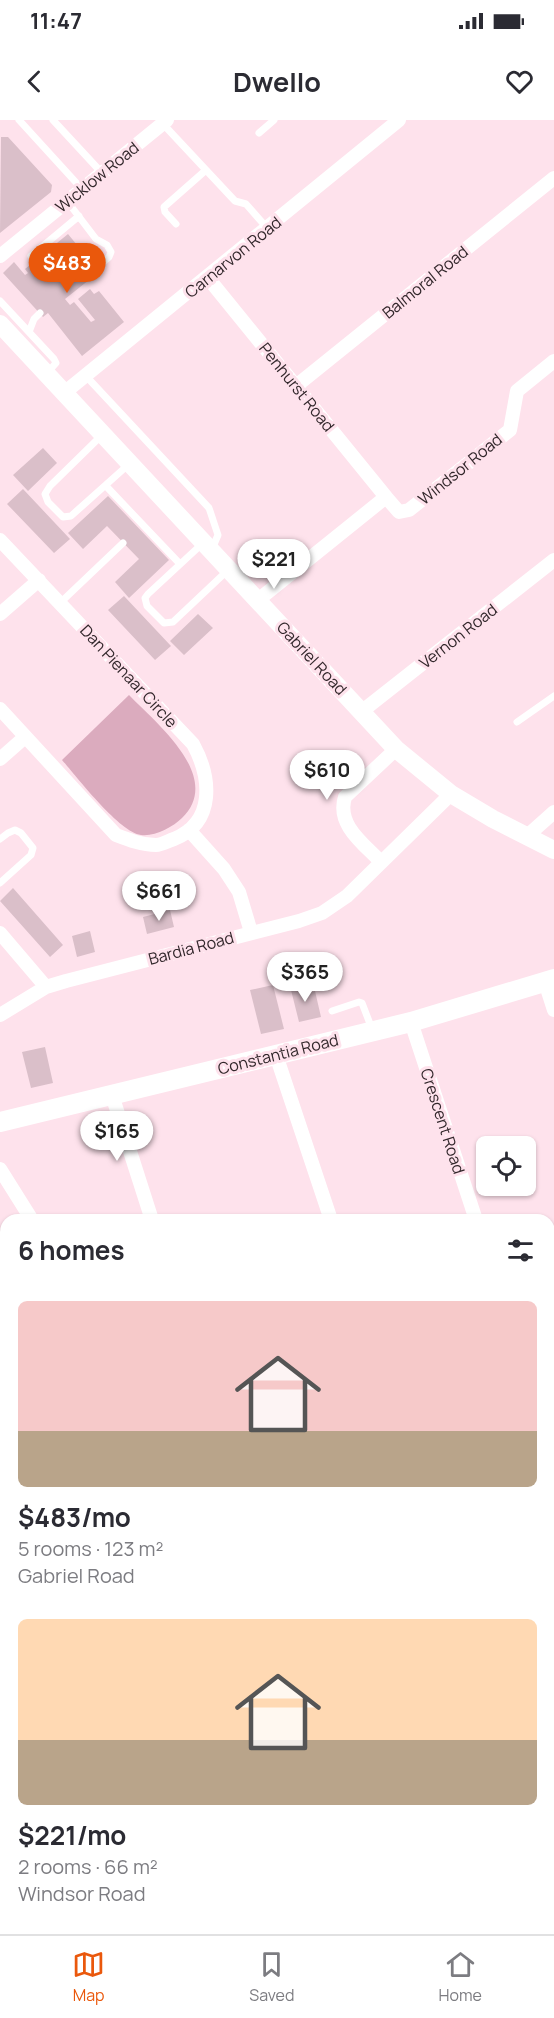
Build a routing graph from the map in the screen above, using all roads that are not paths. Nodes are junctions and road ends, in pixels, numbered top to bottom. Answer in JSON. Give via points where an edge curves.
{"nodes":[{"id":1,"x":19,"y":120,"type":"edge"},
{"id":2,"x":53,"y":120,"type":"edge"},
{"id":3,"x":274,"y":120,"type":"edge"},
{"id":4,"x":399,"y":120,"type":"edge"},
{"id":5,"x":165,"y":122,"type":"edge"},
{"id":6,"x":259,"y":132,"type":"dead end"},
{"id":7,"x":206,"y":170,"type":"junction"},
{"id":8,"x":102,"y":173,"type":"junction"},
{"id":9,"x":554,"y":178,"type":"edge"},
{"id":10,"x":82,"y":189,"type":"junction"},
{"id":11,"x":67,"y":201,"type":"junction"},
{"id":12,"x":80,"y":216,"type":"junction"},
{"id":13,"x":176,"y":224,"type":"dead end"},
{"id":14,"x":268,"y":229,"type":"junction"},
{"id":15,"x":0,"y":256,"type":"edge"},
{"id":16,"x":31,"y":256,"type":"dead end"},
{"id":17,"x":96,"y":268,"type":"dead end"},
{"id":18,"x":208,"y":278,"type":"junction"},
{"id":19,"x":0,"y":301,"type":"edge"},
{"id":20,"x":40,"y":313,"type":"dead end"},
{"id":21,"x":0,"y":324,"type":"edge"},
{"id":22,"x":29,"y":332,"type":"junction"},
{"id":23,"x":554,"y":361,"type":"edge"},
{"id":24,"x":47,"y":374,"type":"junction"},
{"id":25,"x":85,"y":375,"type":"junction"},
{"id":26,"x":296,"y":386,"type":"junction"},
{"id":27,"x":64,"y":393,"type":"junction"},
{"id":28,"x":103,"y":434,"type":"junction"},
{"id":29,"x":130,"y":463,"type":"junction"},
{"id":30,"x":106,"y":486,"type":"junction"},
{"id":31,"x":386,"y":497,"type":"junction"},
{"id":32,"x":0,"y":540,"type":"edge"},
{"id":33,"x":123,"y":543,"type":"dead end"},
{"id":34,"x":208,"y":546,"type":"junction"},
{"id":35,"x":554,"y":560,"type":"edge"},
{"id":36,"x":180,"y":564,"type":"junction"},
{"id":37,"x":229,"y":570,"type":"junction"},
{"id":38,"x":39,"y":580,"type":"junction"},
{"id":39,"x":258,"y":600,"type":"junction"},
{"id":40,"x":60,"y":603,"type":"junction"},
{"id":41,"x":0,"y":614,"type":"edge"},
{"id":42,"x":554,"y":696,"type":"edge"},
{"id":43,"x":0,"y":709,"type":"edge"},
{"id":44,"x":361,"y":712,"type":"junction"},
{"id":45,"x":517,"y":722,"type":"dead end"},
{"id":46,"x":25,"y":738,"type":"junction"},
{"id":47,"x":396,"y":749,"type":"junction"},
{"id":48,"x":0,"y":759,"type":"edge"},
{"id":49,"x":452,"y":794,"type":"junction"},
{"id":50,"x":554,"y":812,"type":"edge"},
{"id":51,"x":189,"y":830,"type":"junction"},
{"id":52,"x":526,"y":837,"type":"junction"},
{"id":53,"x":0,"y":839,"type":"edge"},
{"id":54,"x":554,"y":850,"type":"edge"},
{"id":55,"x":381,"y":862,"type":"junction"},
{"id":56,"x":0,"y":883,"type":"edge"},
{"id":57,"x":251,"y":932,"type":"junction"},
{"id":58,"x":0,"y":933,"type":"edge"},
{"id":59,"x":550,"y":980,"type":"edge"},
{"id":60,"x":46,"y":987,"type":"junction"},
{"id":61,"x":554,"y":1010,"type":"edge"},
{"id":62,"x":332,"y":1011,"type":"dead end"},
{"id":63,"x":0,"y":1015,"type":"edge"},
{"id":64,"x":411,"y":1022,"type":"junction"},
{"id":65,"x":373,"y":1031,"type":"junction"},
{"id":66,"x":276,"y":1055,"type":"junction"},
{"id":67,"x":112,"y":1095,"type":"junction"},
{"id":68,"x":0,"y":1122,"type":"edge"},
{"id":69,"x":0,"y":1169,"type":"edge"},
{"id":70,"x":28,"y":1214,"type":"edge"},
{"id":71,"x":150,"y":1214,"type":"edge"},
{"id":72,"x":329,"y":1214,"type":"edge"},
{"id":73,"x":474,"y":1214,"type":"edge"}],
"edges":[{"from":1,"to":10,"type":"lane"},
{"from":2,"to":8,"type":"lane"},
{"from":3,"to":6,"type":"lane"},
{"from":4,"to":14,"type":"street","name":"Carnarvon Road"},
{"from":5,"to":7,"type":"lane"},
{"from":5,"to":8,"type":"street","name":"Wicklow Road"},
{"from":7,"to":13,"type":"lane","via":[[164,207]]},
{"from":7,"to":14,"type":"lane"},
{"from":8,"to":10,"type":"street","name":"Wicklow Road"},
{"from":9,"to":26,"type":"street","name":"Balmoral Road"},
{"from":10,"to":11,"type":"street","name":"Wicklow Road"},
{"from":11,"to":12,"type":"lane"},
{"from":11,"to":15,"type":"street","name":"Wicklow Road"},
{"from":12,"to":16,"type":"lane"},
{"from":12,"to":17,"type":"lane","via":[[110,249],[111,255]]},
{"from":14,"to":18,"type":"street","name":"Carnarvon Road"},
{"from":18,"to":25,"type":"street","name":"Carnarvon Road"},
{"from":18,"to":26,"type":"street","name":"Penhurst Road"},
{"from":19,"to":22,"type":"lane"},
{"from":20,"to":22,"type":"lane"},
{"from":21,"to":24,"type":"street","name":"Gabriel Road"},
{"from":22,"to":24,"type":"lane","via":[[56,361]]},
{"from":23,"to":31,"type":"street","name":"Windsor Road","via":[[517,391],[510,430],[409,510],[399,512]]},
{"from":24,"to":27,"type":"street","name":"Gabriel Road"},
{"from":25,"to":27,"type":"street","name":"Carnarvon Road"},
{"from":25,"to":34,"type":"lane","via":[[209,508],[218,535]]},
{"from":26,"to":31,"type":"street","name":"Penhurst Road"},
{"from":27,"to":28,"type":"street","name":"Gabriel Road"},
{"from":28,"to":29,"type":"street","name":"Gabriel Road"},
{"from":28,"to":30,"type":"lane","via":[[45,494],[48,502],[67,517]]},
{"from":29,"to":30,"type":"lane"},
{"from":29,"to":34,"type":"street","name":"Gabriel Road"},
{"from":30,"to":36,"type":"lane"},
{"from":31,"to":39,"type":"street"},
{"from":32,"to":38,"type":"street","name":"Dan Pienaar Circle"},
{"from":33,"to":40,"type":"lane"},
{"from":34,"to":36,"type":"lane"},
{"from":34,"to":37,"type":"street","name":"Gabriel Road"},
{"from":35,"to":44,"type":"street","name":"Vernon Road"},
{"from":36,"to":37,"type":"lane","via":[[145,598],[147,606],[164,624],[180,617]]},
{"from":37,"to":39,"type":"street","name":"Gabriel Road"},
{"from":38,"to":40,"type":"street","name":"Dan Pienaar Circle"},
{"from":38,"to":41,"type":"street"},
{"from":39,"to":44,"type":"street","name":"Gabriel Road"},
{"from":40,"to":51,"type":"street","name":"Dan Pienaar Circle","via":[[193,744],[203,762],[207,791],[206,801]]},
{"from":42,"to":45,"type":"lane"},
{"from":43,"to":46,"type":"street"},
{"from":44,"to":47,"type":"street","name":"Gabriel Road"},
{"from":46,"to":48,"type":"street"},
{"from":46,"to":51,"type":"street","via":[[116,835],[159,845]]},
{"from":47,"to":49,"type":"street","name":"Gabriel Road"},
{"from":47,"to":55,"type":"street","via":[[345,797],[343,804],[349,828]]},
{"from":49,"to":52,"type":"street","name":"Gabriel Road"},
{"from":49,"to":55,"type":"street","name":"Bardia Road"},
{"from":50,"to":52,"type":"street"},
{"from":51,"to":57,"type":"street","via":[[236,886]]},
{"from":52,"to":54,"type":"street","name":"Gabriel Road"},
{"from":53,"to":56,"type":"lane","via":[[15,830],[33,848],[31,855]]},
{"from":55,"to":57,"type":"street","name":"Bardia Road","via":[[347,896],[322,913]]},
{"from":57,"to":60,"type":"street","name":"Bardia Road"},
{"from":58,"to":60,"type":"street"},
{"from":59,"to":61,"type":"street"},
{"from":59,"to":64,"type":"main road","name":"Constantia Road"},
{"from":60,"to":63,"type":"street","name":"Bardia Road"},
{"from":62,"to":65,"type":"lane","via":[[362,1003]]},
{"from":64,"to":65,"type":"main road","name":"Constantia Road"},
{"from":64,"to":73,"type":"street","name":"Crescent Road"},
{"from":65,"to":66,"type":"main road","name":"Constantia Road"},
{"from":66,"to":67,"type":"main road","name":"Constantia Road"},
{"from":66,"to":72,"type":"street"},
{"from":67,"to":68,"type":"main road","name":"Constantia Road"},
{"from":67,"to":71,"type":"street"},
{"from":69,"to":70,"type":"street"}]}
